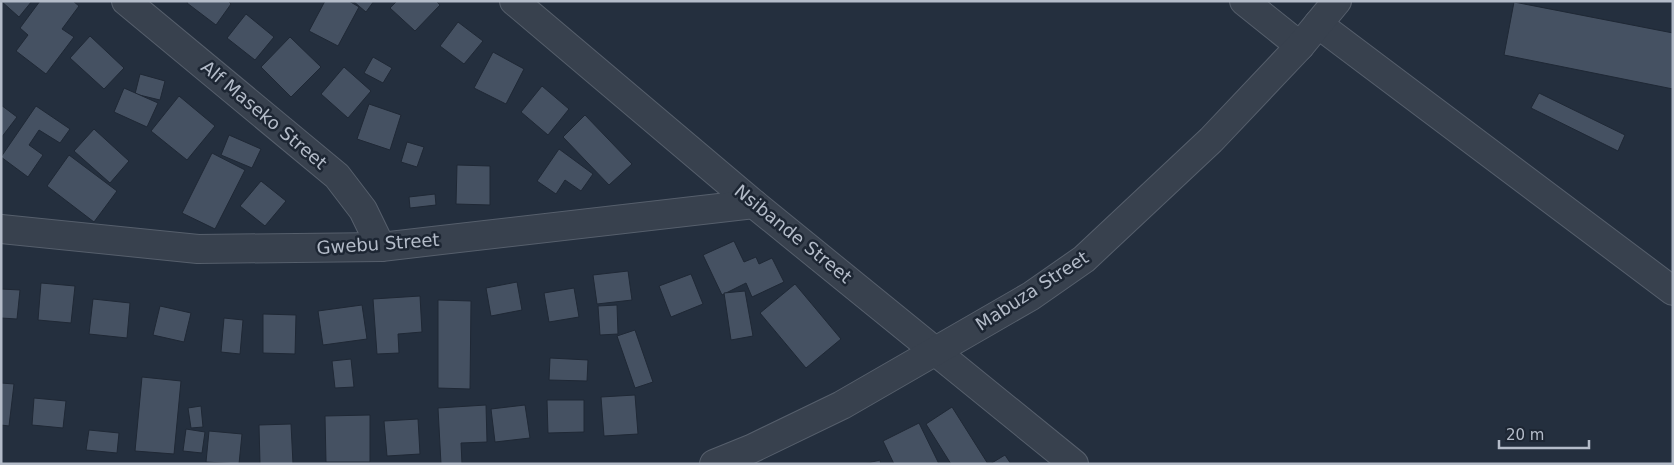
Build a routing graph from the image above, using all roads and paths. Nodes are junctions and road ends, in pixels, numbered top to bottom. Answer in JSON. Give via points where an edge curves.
{"nodes":[{"id":1,"x":126,"y":1,"type":"edge"},
{"id":2,"x":514,"y":1,"type":"edge"},
{"id":3,"x":1244,"y":1,"type":"edge"},
{"id":4,"x":1337,"y":1,"type":"edge"},
{"id":5,"x":1318,"y":24,"type":"junction"},
{"id":6,"x":1300,"y":46,"type":"junction"},
{"id":7,"x":754,"y":204,"type":"junction"},
{"id":8,"x":1,"y":229,"type":"edge"},
{"id":9,"x":381,"y":247,"type":"junction"},
{"id":10,"x":1672,"y":289,"type":"edge"},
{"id":11,"x":937,"y":350,"type":"junction"},
{"id":12,"x":714,"y":464,"type":"edge"},
{"id":13,"x":1074,"y":464,"type":"edge"}],
"edges":[{"from":1,"to":9,"type":"street","name":"Alf Maseko Street","via":[[337,176],[363,210]]},
{"from":2,"to":7,"type":"street","name":"Nsibande Street"},
{"from":3,"to":6,"type":"street"},
{"from":4,"to":5,"type":"street","name":"Mabuza Street"},
{"from":5,"to":6,"type":"street","name":"Mabuza Street"},
{"from":5,"to":10,"type":"street"},
{"from":6,"to":11,"type":"street","name":"Mabuza Street","via":[[1211,140],[1084,260],[1031,296]]},
{"from":7,"to":9,"type":"street","name":"Gwebu Street"},
{"from":7,"to":11,"type":"street","name":"Nsibande Street"},
{"from":8,"to":9,"type":"street","name":"Gwebu Street","via":[[198,249]]},
{"from":11,"to":12,"type":"street","name":"Mabuza Street","via":[[842,405]]},
{"from":11,"to":13,"type":"street","name":"Nsibande Street"}]}
